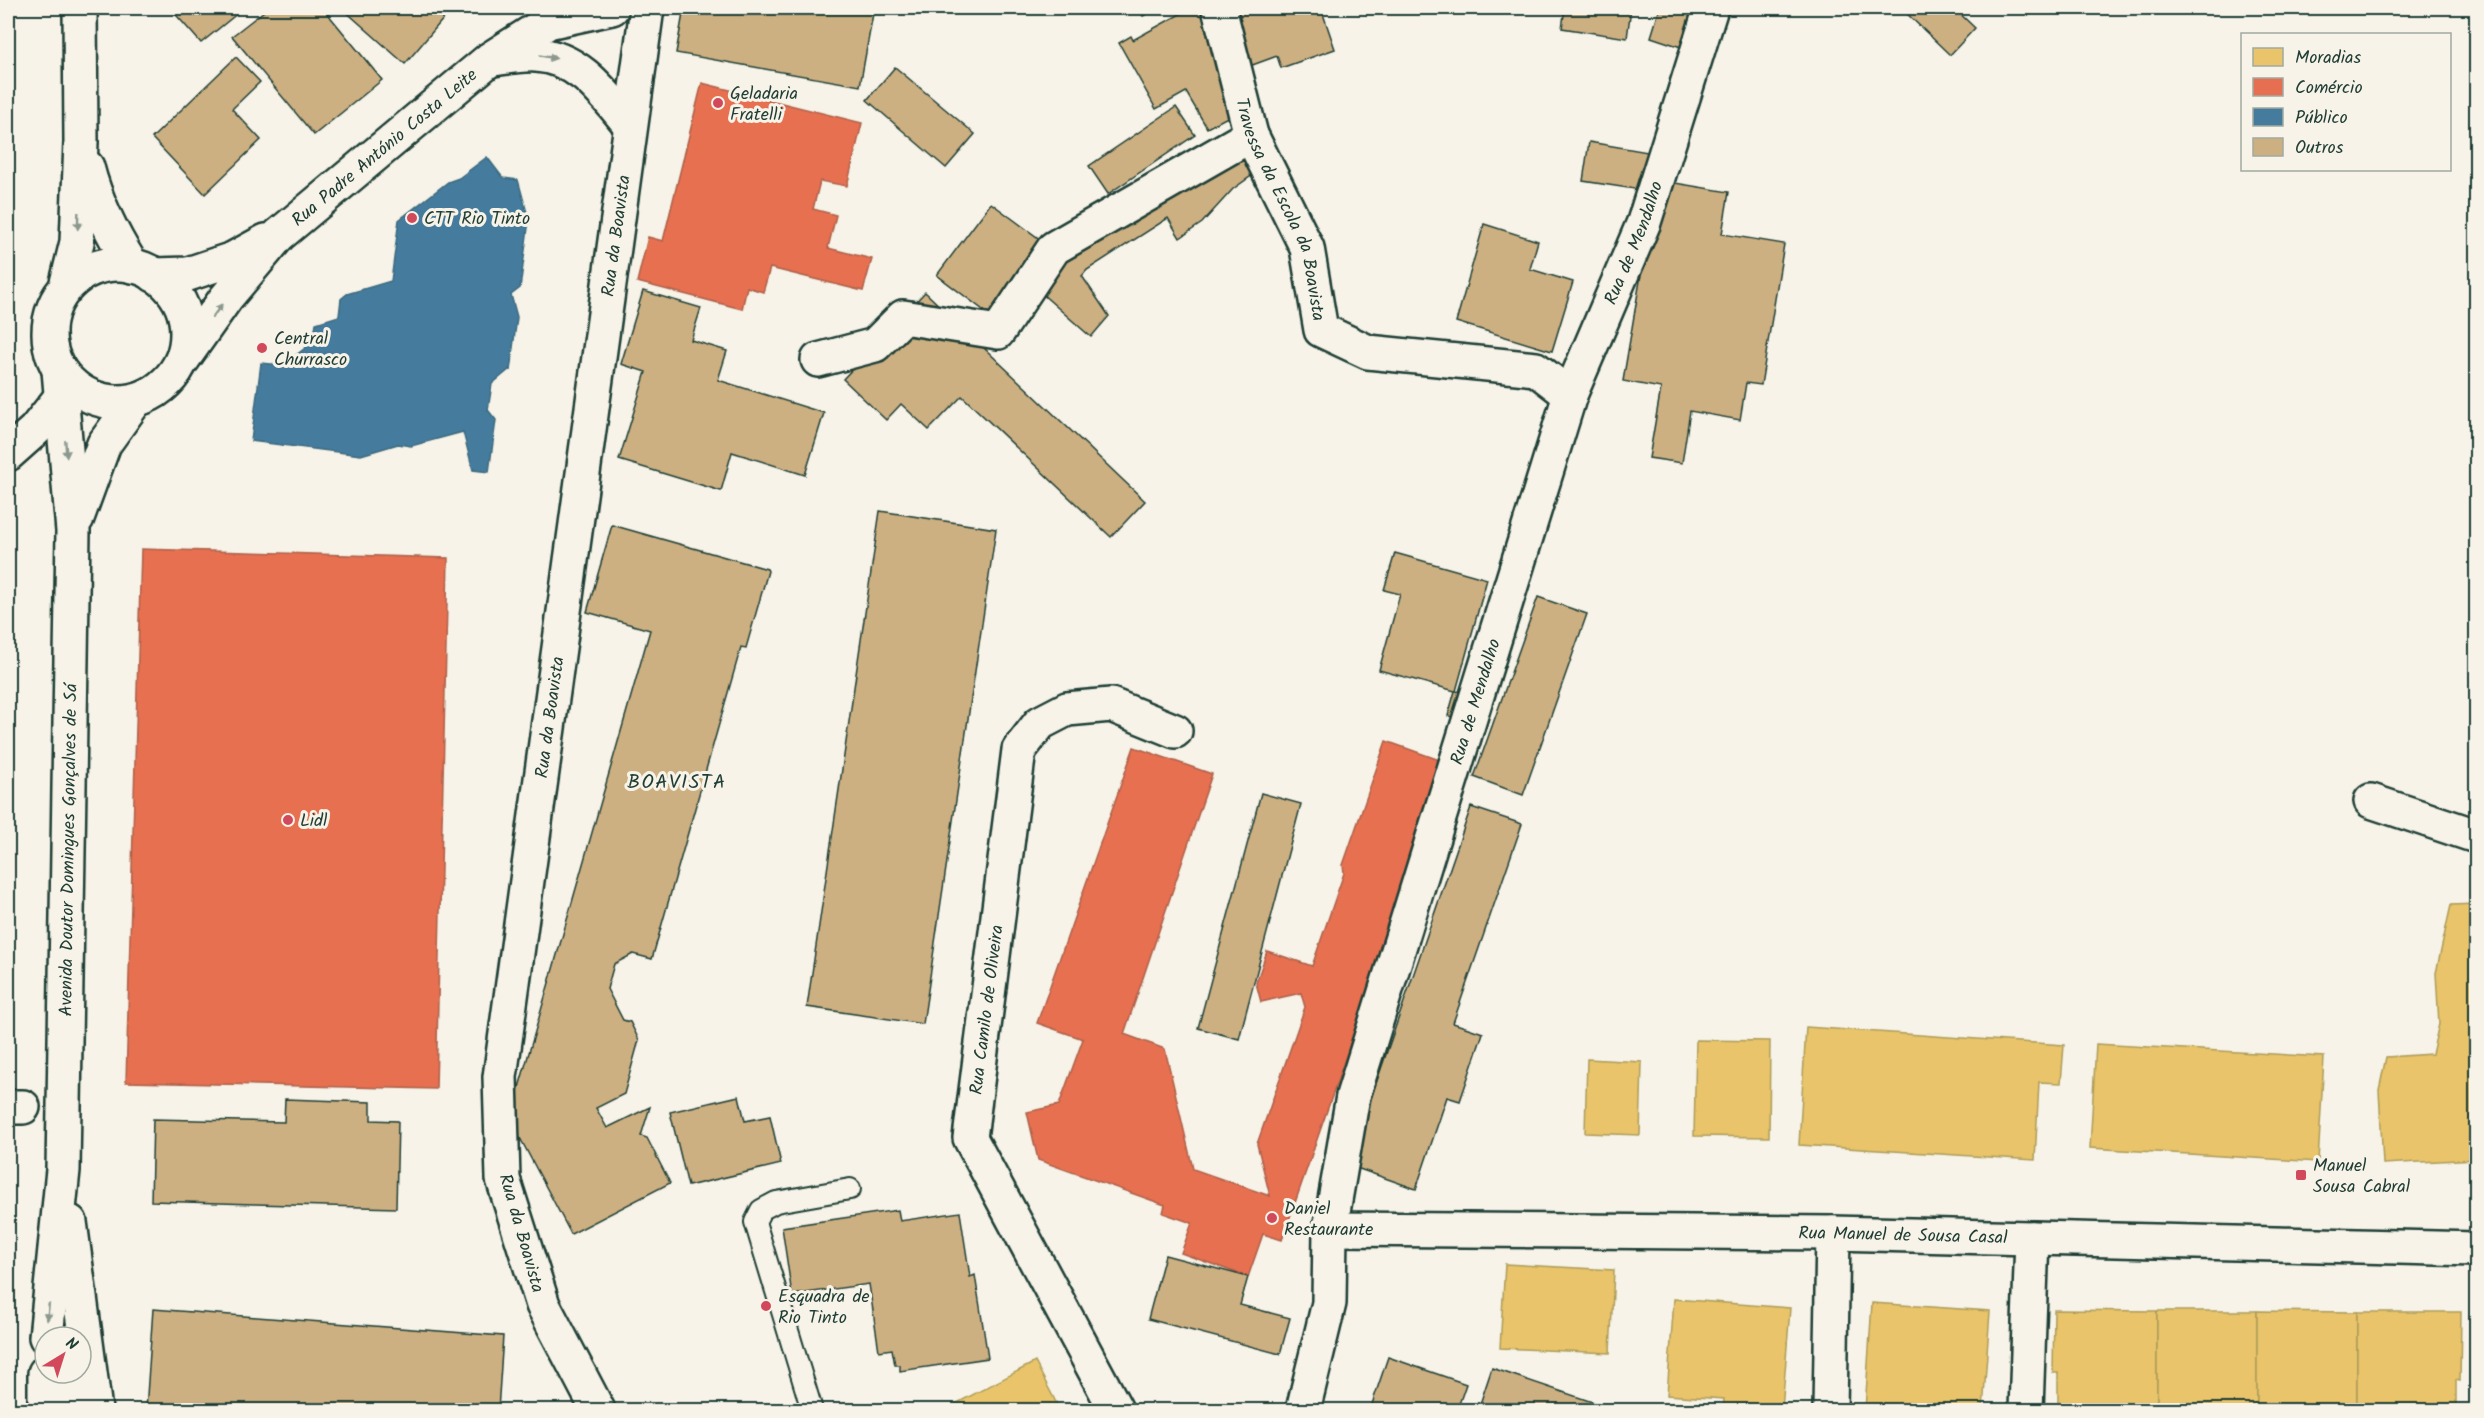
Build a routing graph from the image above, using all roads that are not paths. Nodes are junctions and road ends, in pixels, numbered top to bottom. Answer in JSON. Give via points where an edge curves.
{"nodes":[{"id":1,"x":80,"y":8,"type":"edge"},
{"id":2,"x":531,"y":8,"type":"edge"},
{"id":3,"x":612,"y":8,"type":"edge"},
{"id":4,"x":647,"y":8,"type":"edge"},
{"id":5,"x":1219,"y":8,"type":"edge"},
{"id":6,"x":1711,"y":8,"type":"edge"},
{"id":7,"x":490,"y":59,"type":"junction"},
{"id":8,"x":630,"y":125,"type":"junction"},
{"id":9,"x":1251,"y":135,"type":"junction"},
{"id":10,"x":81,"y":142,"type":"junction"},
{"id":11,"x":279,"y":235,"type":"junction"},
{"id":12,"x":143,"y":270,"type":"junction"},
{"id":13,"x":66,"y":287,"type":"junction"},
{"id":14,"x":183,"y":359,"type":"junction"},
{"id":15,"x":818,"y":360,"type":"dead end"},
{"id":16,"x":60,"y":383,"type":"junction"},
{"id":17,"x":1570,"y":395,"type":"junction"},
{"id":18,"x":135,"y":401,"type":"junction"},
{"id":19,"x":8,"y":454,"type":"edge"},
{"id":20,"x":73,"y":531,"type":"junction"},
{"id":21,"x":1175,"y":731,"type":"dead end"},
{"id":22,"x":2371,"y":801,"type":"dead end"},
{"id":23,"x":2476,"y":836,"type":"edge"},
{"id":24,"x":63,"y":1170,"type":"junction"},
{"id":25,"x":850,"y":1189,"type":"dead end"},
{"id":26,"x":1330,"y":1229,"type":"junction"},
{"id":27,"x":1833,"y":1233,"type":"junction"},
{"id":28,"x":2032,"y":1238,"type":"junction"},
{"id":29,"x":73,"y":1241,"type":"junction"},
{"id":30,"x":2476,"y":1249,"type":"edge"},
{"id":31,"x":47,"y":1325,"type":"edge"},
{"id":32,"x":71,"y":1325,"type":"edge"},
{"id":33,"x":45,"y":1385,"type":"edge"},
{"id":34,"x":71,"y":1385,"type":"edge"},
{"id":35,"x":45,"y":1410,"type":"edge"},
{"id":36,"x":70,"y":1410,"type":"edge"},
{"id":37,"x":95,"y":1410,"type":"edge"},
{"id":38,"x":598,"y":1410,"type":"edge"},
{"id":39,"x":812,"y":1410,"type":"edge"},
{"id":40,"x":1116,"y":1410,"type":"edge"},
{"id":41,"x":1303,"y":1410,"type":"edge"},
{"id":42,"x":1830,"y":1410,"type":"edge"},
{"id":43,"x":2026,"y":1410,"type":"edge"}],
"edges":[{"from":1,"to":10,"type":"street"},
{"from":2,"to":7,"type":"street","name":"Rua Padre António Costa Leite"},
{"from":3,"to":7,"type":"street","name":"Rua Padre António Costa Leite","via":[[548,22]]},
{"from":4,"to":8,"type":"street","name":"Rua da Boavista"},
{"from":5,"to":9,"type":"street","name":"Travessa da Escola da Boavista"},
{"from":6,"to":17,"type":"street","name":"Rua de Mendalho","via":[[1644,222]]},
{"from":7,"to":8,"type":"street","name":"Rua Padre António Costa Leite","one_way":true,"via":[[535,54],[560,59],[599,88]]},
{"from":7,"to":11,"type":"street","name":"Rua Padre António Costa Leite"},
{"from":8,"to":38,"type":"street","name":"Rua da Boavista","via":[[500,1077],[503,1179],[543,1305]]},
{"from":9,"to":15,"type":"street","via":[[1054,248],[998,332],[903,317],[874,345]]},
{"from":9,"to":17,"type":"street","name":"Travessa da Escola da Boavista","via":[[1307,248],[1321,330],[1368,352],[1536,369]]},
{"from":10,"to":12,"type":"street","via":[[94,195],[114,237]]},
{"from":10,"to":13,"type":"street","one_way":true,"via":[[77,242]]},
{"from":11,"to":12,"type":"street","name":"Rua Padre António Costa Leite","via":[[233,259],[188,274]]},
{"from":14,"to":11,"type":"street","name":"Rua Padre António Costa Leite","one_way":true,"via":[[226,298]]},
{"from":12,"to":13,"type":"street","name":"Avenida Doutor Domingues Gonçalves de Sá","via":[[107,263]]},
{"from":12,"to":14,"type":"street","via":[[172,291],[183,312],[187,335]]},
{"from":13,"to":16,"type":"street","name":"Avenida Doutor Domingues Gonçalves de Sá","via":[[48,328]]},
{"from":14,"to":18,"type":"street","name":"Avenida Doutor Domingues Gonçalves de Sá","via":[[171,378],[155,392]]},
{"from":16,"to":18,"type":"street","name":"Avenida Doutor Domingues Gonçalves de Sá","via":[[92,398],[113,403]]},
{"from":16,"to":19,"type":"street","via":[[35,430]]},
{"from":16,"to":20,"type":"street","name":"Avenida Doutor Domingues Gonçalves de Sá","one_way":true},
{"from":17,"to":26,"type":"street","name":"Rua de Mendalho","via":[[1353,1096]]},
{"from":18,"to":20,"type":"street","name":"Avenida Doutor Domingues Gonçalves de Sá","via":[[104,444]]},
{"from":20,"to":24,"type":"street","name":"Avenida Doutor Domingues Gonçalves de Sá"},
{"from":21,"to":40,"type":"street","name":"Rua Camilo de Oliveira","via":[[1111,705],[1067,709],[1040,723],[1019,750],[970,1138]]},
{"from":22,"to":23,"type":"street"},
{"from":24,"to":29,"type":"street","name":"Avenida Doutor Domingues Gonçalves de Sá"},
{"from":24,"to":31,"type":"street","name":"Avenida Doutor Domingues Gonçalves de Sá","one_way":true},
{"from":25,"to":39,"type":"lane","via":[[776,1202],[761,1210],[754,1222]]},
{"from":26,"to":27,"type":"street","name":"Rua Manuel de Sousa Casal"},
{"from":26,"to":41,"type":"street","name":"Rua de Mendalho","via":[[1329,1303]]},
{"from":27,"to":28,"type":"street","name":"Rua Manuel de Sousa Casal"},
{"from":27,"to":42,"type":"street"},
{"from":28,"to":30,"type":"street","name":"Rua Manuel de Sousa Casal"},
{"from":28,"to":43,"type":"street"},
{"from":29,"to":32,"type":"street"},
{"from":29,"to":37,"type":"street","name":"Avenida Doutor Domingues Gonçalves de Sá"},
{"from":33,"to":35,"type":"street"},
{"from":34,"to":36,"type":"street"}]}
